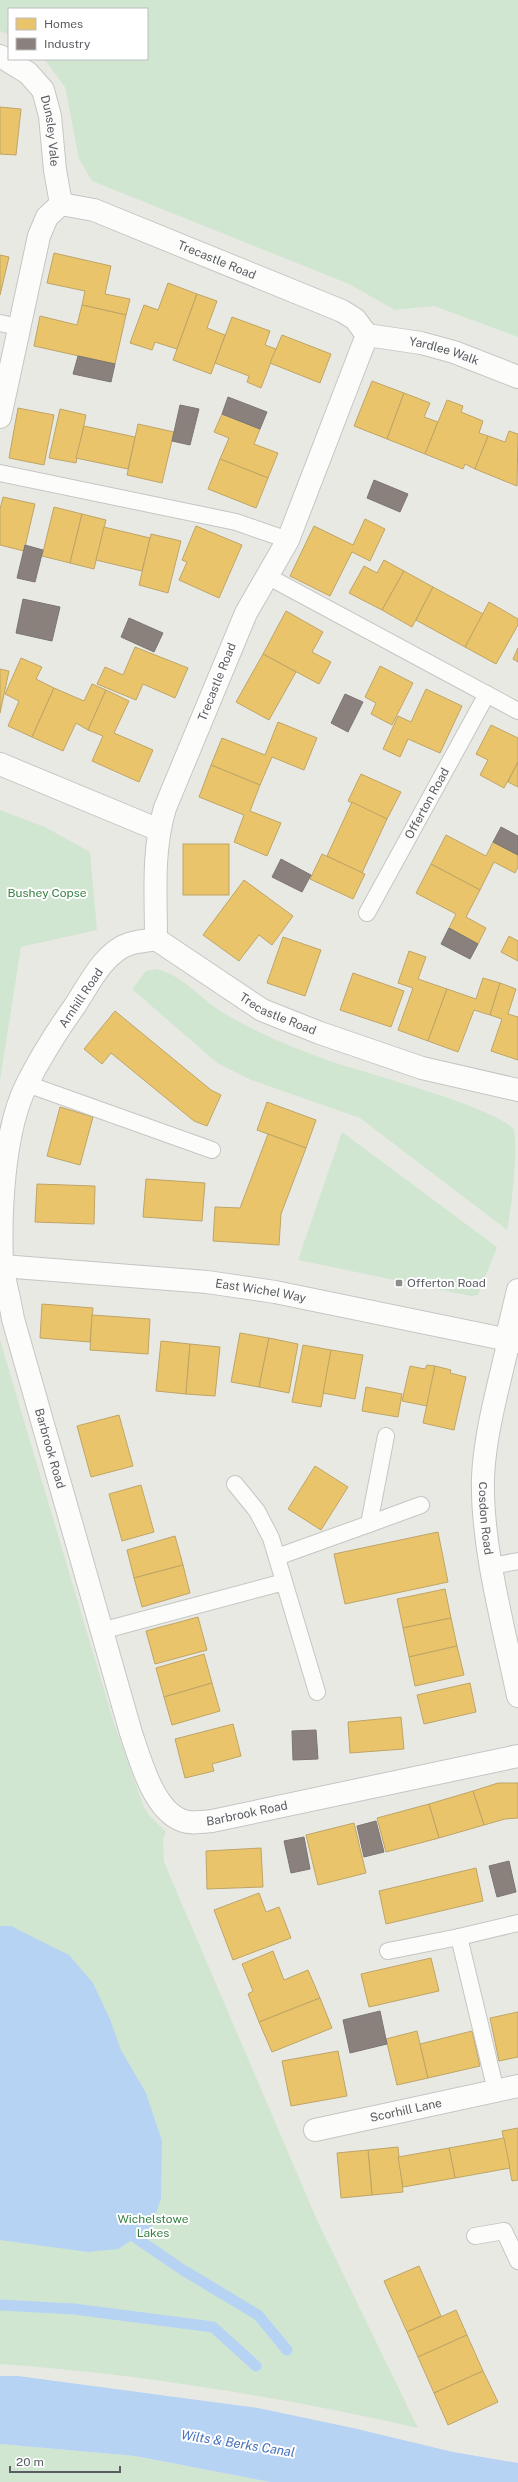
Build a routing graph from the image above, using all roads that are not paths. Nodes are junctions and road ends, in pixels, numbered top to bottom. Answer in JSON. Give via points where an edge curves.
{"nodes":[{"id":1,"x":0,"y":56,"type":"edge"},
{"id":2,"x":61,"y":204,"type":"junction"},
{"id":3,"x":9,"y":325,"type":"edge"},
{"id":4,"x":367,"y":335,"type":"junction"},
{"id":5,"x":518,"y":378,"type":"edge"},
{"id":6,"x":0,"y":417,"type":"edge"},
{"id":7,"x":0,"y":473,"type":"edge"},
{"id":8,"x":288,"y":540,"type":"junction"},
{"id":9,"x":267,"y":576,"type":"junction"},
{"id":10,"x":487,"y":694,"type":"junction"},
{"id":11,"x":518,"y":711,"type":"edge"},
{"id":12,"x":0,"y":764,"type":"edge"},
{"id":13,"x":159,"y":830,"type":"junction"},
{"id":14,"x":367,"y":913,"type":"dead end"},
{"id":15,"x":156,"y":939,"type":"junction"},
{"id":16,"x":27,"y":1084,"type":"junction"},
{"id":17,"x":518,"y":1090,"type":"edge"},
{"id":18,"x":212,"y":1150,"type":"dead end"},
{"id":19,"x":1,"y":1266,"type":"edge"},
{"id":20,"x":518,"y":1290,"type":"edge"},
{"id":21,"x":511,"y":1341,"type":"edge"},
{"id":22,"x":386,"y":1436,"type":"dead end"},
{"id":23,"x":234,"y":1484,"type":"dead end"},
{"id":24,"x":421,"y":1505,"type":"dead end"},
{"id":25,"x":369,"y":1524,"type":"junction"},
{"id":26,"x":277,"y":1557,"type":"junction"},
{"id":27,"x":518,"y":1561,"type":"edge"},
{"id":28,"x":492,"y":1566,"type":"junction"},
{"id":29,"x":284,"y":1582,"type":"junction"},
{"id":30,"x":101,"y":1631,"type":"junction"},
{"id":31,"x":317,"y":1692,"type":"dead end"},
{"id":32,"x":518,"y":1696,"type":"edge"},
{"id":33,"x":518,"y":1756,"type":"edge"},
{"id":34,"x":518,"y":1924,"type":"edge"},
{"id":35,"x":459,"y":1937,"type":"junction"},
{"id":36,"x":388,"y":1951,"type":"dead end"},
{"id":37,"x":518,"y":2086,"type":"edge"},
{"id":38,"x":496,"y":2091,"type":"junction"},
{"id":39,"x":315,"y":2130,"type":"dead end"},
{"id":40,"x":475,"y":2236,"type":"dead end"},
{"id":41,"x":518,"y":2262,"type":"edge"}],
"edges":[{"from":1,"to":2,"type":"street","name":"Dunsley Vale","via":[[28,73],[43,90],[50,116]]},
{"from":2,"to":3,"type":"street","via":[[47,217]]},
{"from":2,"to":4,"type":"street","name":"Trecastle Road","via":[[94,210],[342,311],[355,319]]},
{"from":3,"to":6,"type":"street"},
{"from":4,"to":5,"type":"street","name":"Yardlee Walk","via":[[420,343],[454,352]]},
{"from":4,"to":8,"type":"street","name":"Trecastle Road"},
{"from":7,"to":8,"type":"lane","via":[[236,522]]},
{"from":8,"to":9,"type":"street","name":"Trecastle Road"},
{"from":9,"to":10,"type":"lane"},
{"from":9,"to":13,"type":"street","name":"Trecastle Road","via":[[256,593],[232,645],[165,808]]},
{"from":10,"to":11,"type":"lane"},
{"from":10,"to":14,"type":"lane","name":"Offerton Road"},
{"from":12,"to":13,"type":"street"},
{"from":13,"to":15,"type":"street","name":"Trecastle Road","via":[[156,852]]},
{"from":15,"to":16,"type":"street","name":"Arnhill Road","via":[[128,944],[104,963],[66,1018]]},
{"from":15,"to":17,"type":"street","name":"Trecastle Road","via":[[262,1010],[422,1068]]},
{"from":16,"to":18,"type":"lane"},
{"from":16,"to":19,"type":"street","name":"Arnhill Road","via":[[19,1103],[6,1160],[0,1224]]},
{"from":19,"to":21,"type":"street","name":"East Wichel Way","via":[[208,1282],[275,1292]]},
{"from":19,"to":30,"type":"street","name":"Barbrook Road"},
{"from":20,"to":21,"type":"street"},
{"from":21,"to":28,"type":"street","name":"Cosdon Road","via":[[483,1476]]},
{"from":22,"to":25,"type":"lane"},
{"from":23,"to":26,"type":"lane","via":[[257,1511],[271,1538]]},
{"from":24,"to":25,"type":"lane"},
{"from":25,"to":26,"type":"lane"},
{"from":26,"to":29,"type":"lane"},
{"from":27,"to":28,"type":"lane"},
{"from":28,"to":32,"type":"street","name":"Cosdon Road"},
{"from":29,"to":30,"type":"lane"},
{"from":29,"to":31,"type":"lane"},
{"from":30,"to":33,"type":"street","name":"Barbrook Road","via":[[141,1763],[162,1804],[182,1821],[212,1821],[254,1814]]},
{"from":34,"to":35,"type":"lane"},
{"from":35,"to":36,"type":"lane"},
{"from":35,"to":38,"type":"lane"},
{"from":37,"to":38,"type":"street","name":"Scorhill Lane"},
{"from":38,"to":39,"type":"street","name":"Scorhill Lane"},
{"from":40,"to":41,"type":"lane","via":[[504,2231]]}]}
